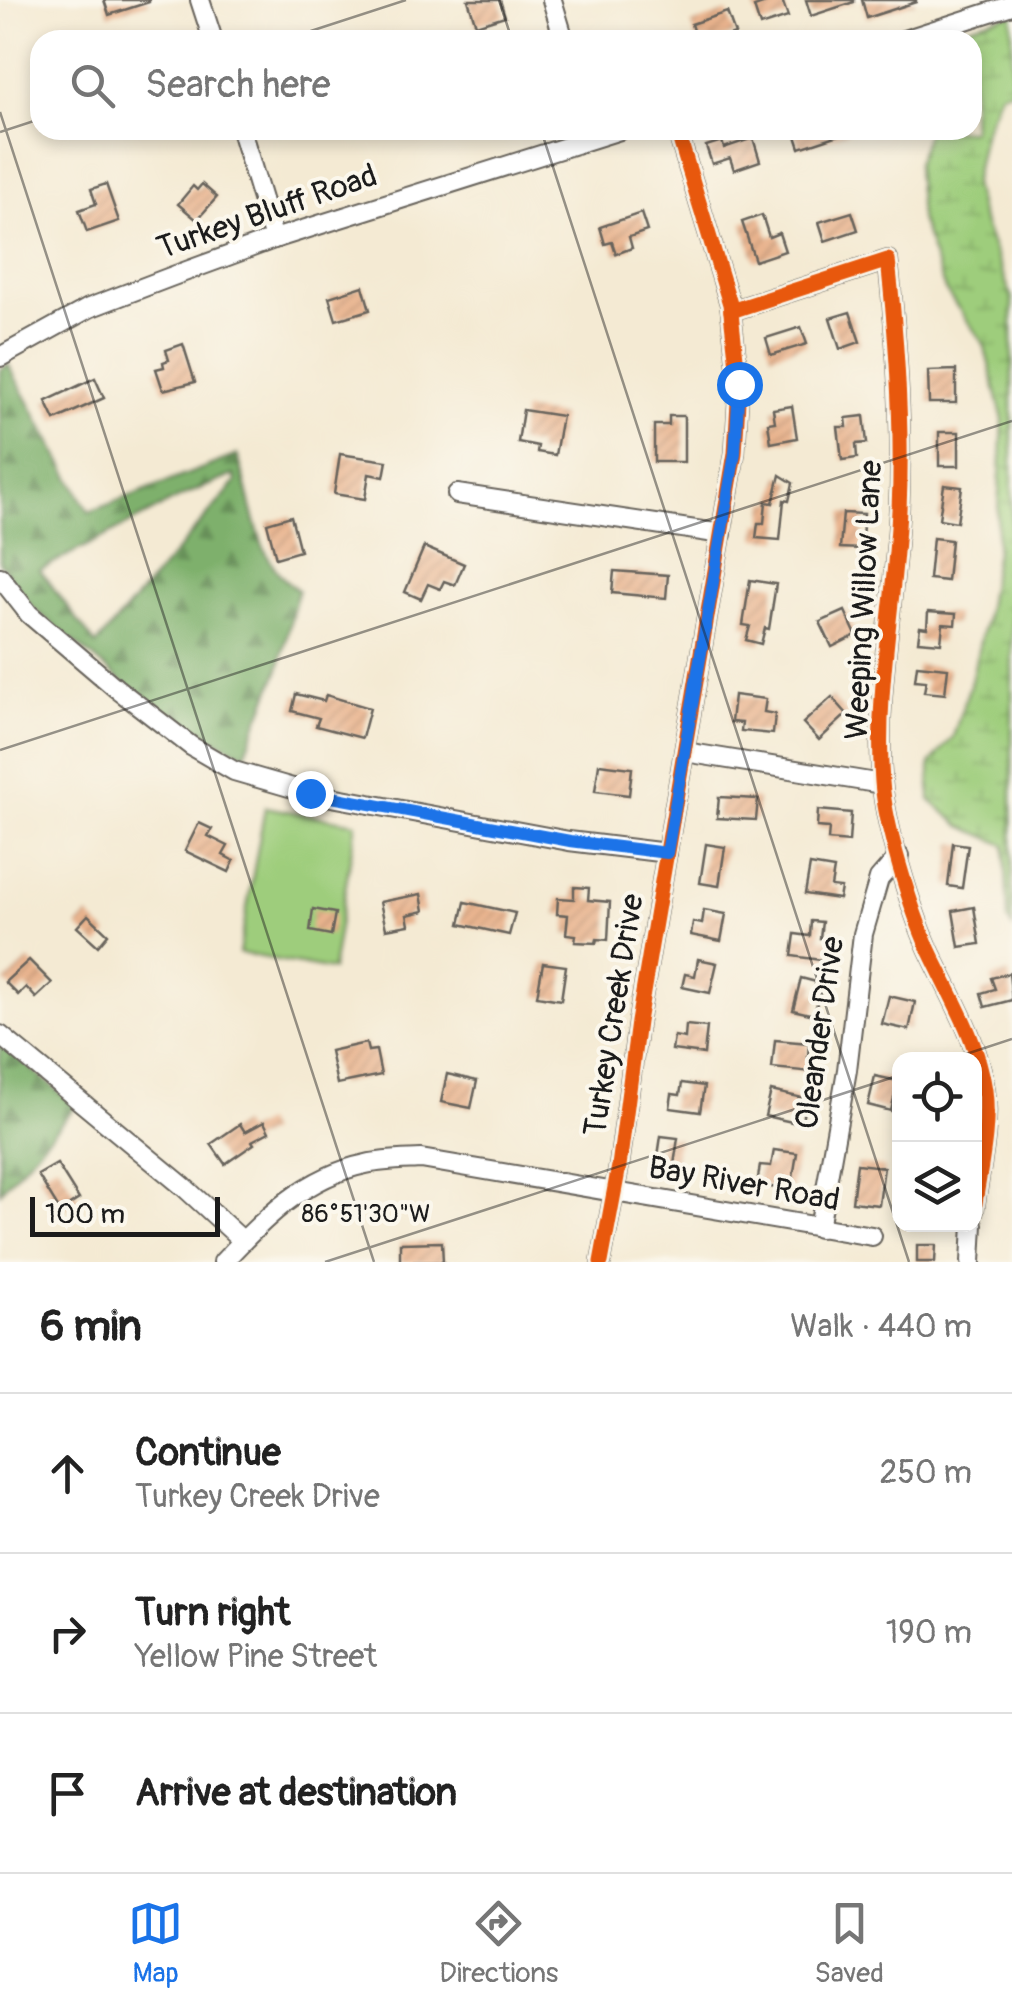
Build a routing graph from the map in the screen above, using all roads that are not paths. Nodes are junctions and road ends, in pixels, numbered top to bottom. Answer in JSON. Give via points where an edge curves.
{"nodes":[{"id":1,"x":200,"y":0,"type":"edge"},
{"id":2,"x":552,"y":0,"type":"edge"},
{"id":3,"x":1012,"y":5,"type":"edge"},
{"id":4,"x":210,"y":30,"type":"edge"},
{"id":5,"x":561,"y":30,"type":"edge"},
{"id":6,"x":935,"y":30,"type":"edge"},
{"id":7,"x":244,"y":140,"type":"edge"},
{"id":8,"x":576,"y":140,"type":"edge"},
{"id":9,"x":680,"y":140,"type":"edge"},
{"id":10,"x":274,"y":239,"type":"junction"},
{"id":11,"x":731,"y":311,"type":"junction"},
{"id":12,"x":0,"y":357,"type":"edge"},
{"id":13,"x":457,"y":494,"type":"dead end"},
{"id":14,"x":722,"y":534,"type":"junction"},
{"id":15,"x":0,"y":577,"type":"edge"},
{"id":16,"x":685,"y":752,"type":"junction"},
{"id":17,"x":882,"y":784,"type":"junction"},
{"id":18,"x":667,"y":853,"type":"junction"},
{"id":19,"x":898,"y":856,"type":"junction"},
{"id":20,"x":0,"y":1034,"type":"edge"},
{"id":21,"x":982,"y":1152,"type":"edge"},
{"id":22,"x":614,"y":1192,"type":"junction"},
{"id":23,"x":819,"y":1228,"type":"junction"},
{"id":24,"x":972,"y":1232,"type":"edge"},
{"id":25,"x":872,"y":1236,"type":"dead end"},
{"id":26,"x":243,"y":1240,"type":"junction"},
{"id":27,"x":223,"y":1262,"type":"edge"},
{"id":28,"x":601,"y":1262,"type":"edge"},
{"id":29,"x":970,"y":1262,"type":"edge"}],
"edges":[{"from":1,"to":4,"type":"street"},
{"from":2,"to":5,"type":"street"},
{"from":3,"to":6,"type":"street"},
{"from":7,"to":10,"type":"street"},
{"from":8,"to":10,"type":"street","name":"Turkey Bluff Road"},
{"from":9,"to":11,"type":"street","name":"Turkey Creek Drive"},
{"from":10,"to":12,"type":"street","name":"Turkey Bluff Road","via":[[89,308]]},
{"from":11,"to":14,"type":"street","name":"Turkey Creek Drive","via":[[739,384]]},
{"from":11,"to":17,"type":"street","name":"Weeping Willow Lane","via":[[888,260],[901,428]]},
{"from":13,"to":14,"type":"street"},
{"from":14,"to":16,"type":"street","name":"Turkey Creek Drive"},
{"from":15,"to":18,"type":"street","via":[[30,614],[116,688],[234,771],[310,793]]},
{"from":16,"to":17,"type":"street"},
{"from":16,"to":18,"type":"street","name":"Turkey Creek Drive"},
{"from":17,"to":19,"type":"street","name":"Weeping Willow Lane"},
{"from":18,"to":22,"type":"street","name":"Turkey Creek Drive"},
{"from":19,"to":21,"type":"street","name":"Weeping Willow Lane","via":[[927,944],[982,1070]]},
{"from":19,"to":23,"type":"street","name":"Oleander Drive","via":[[879,878],[864,934]]},
{"from":20,"to":26,"type":"street"},
{"from":22,"to":23,"type":"street","name":"Bay River Road"},
{"from":22,"to":26,"type":"street","name":"Bay River Road","via":[[421,1158],[368,1163],[292,1198]]},
{"from":22,"to":28,"type":"street","name":"Turkey Creek Drive"},
{"from":23,"to":25,"type":"street","name":"Bay River Road"},
{"from":24,"to":29,"type":"street"},
{"from":26,"to":27,"type":"street","name":"Bay River Road"}]}
